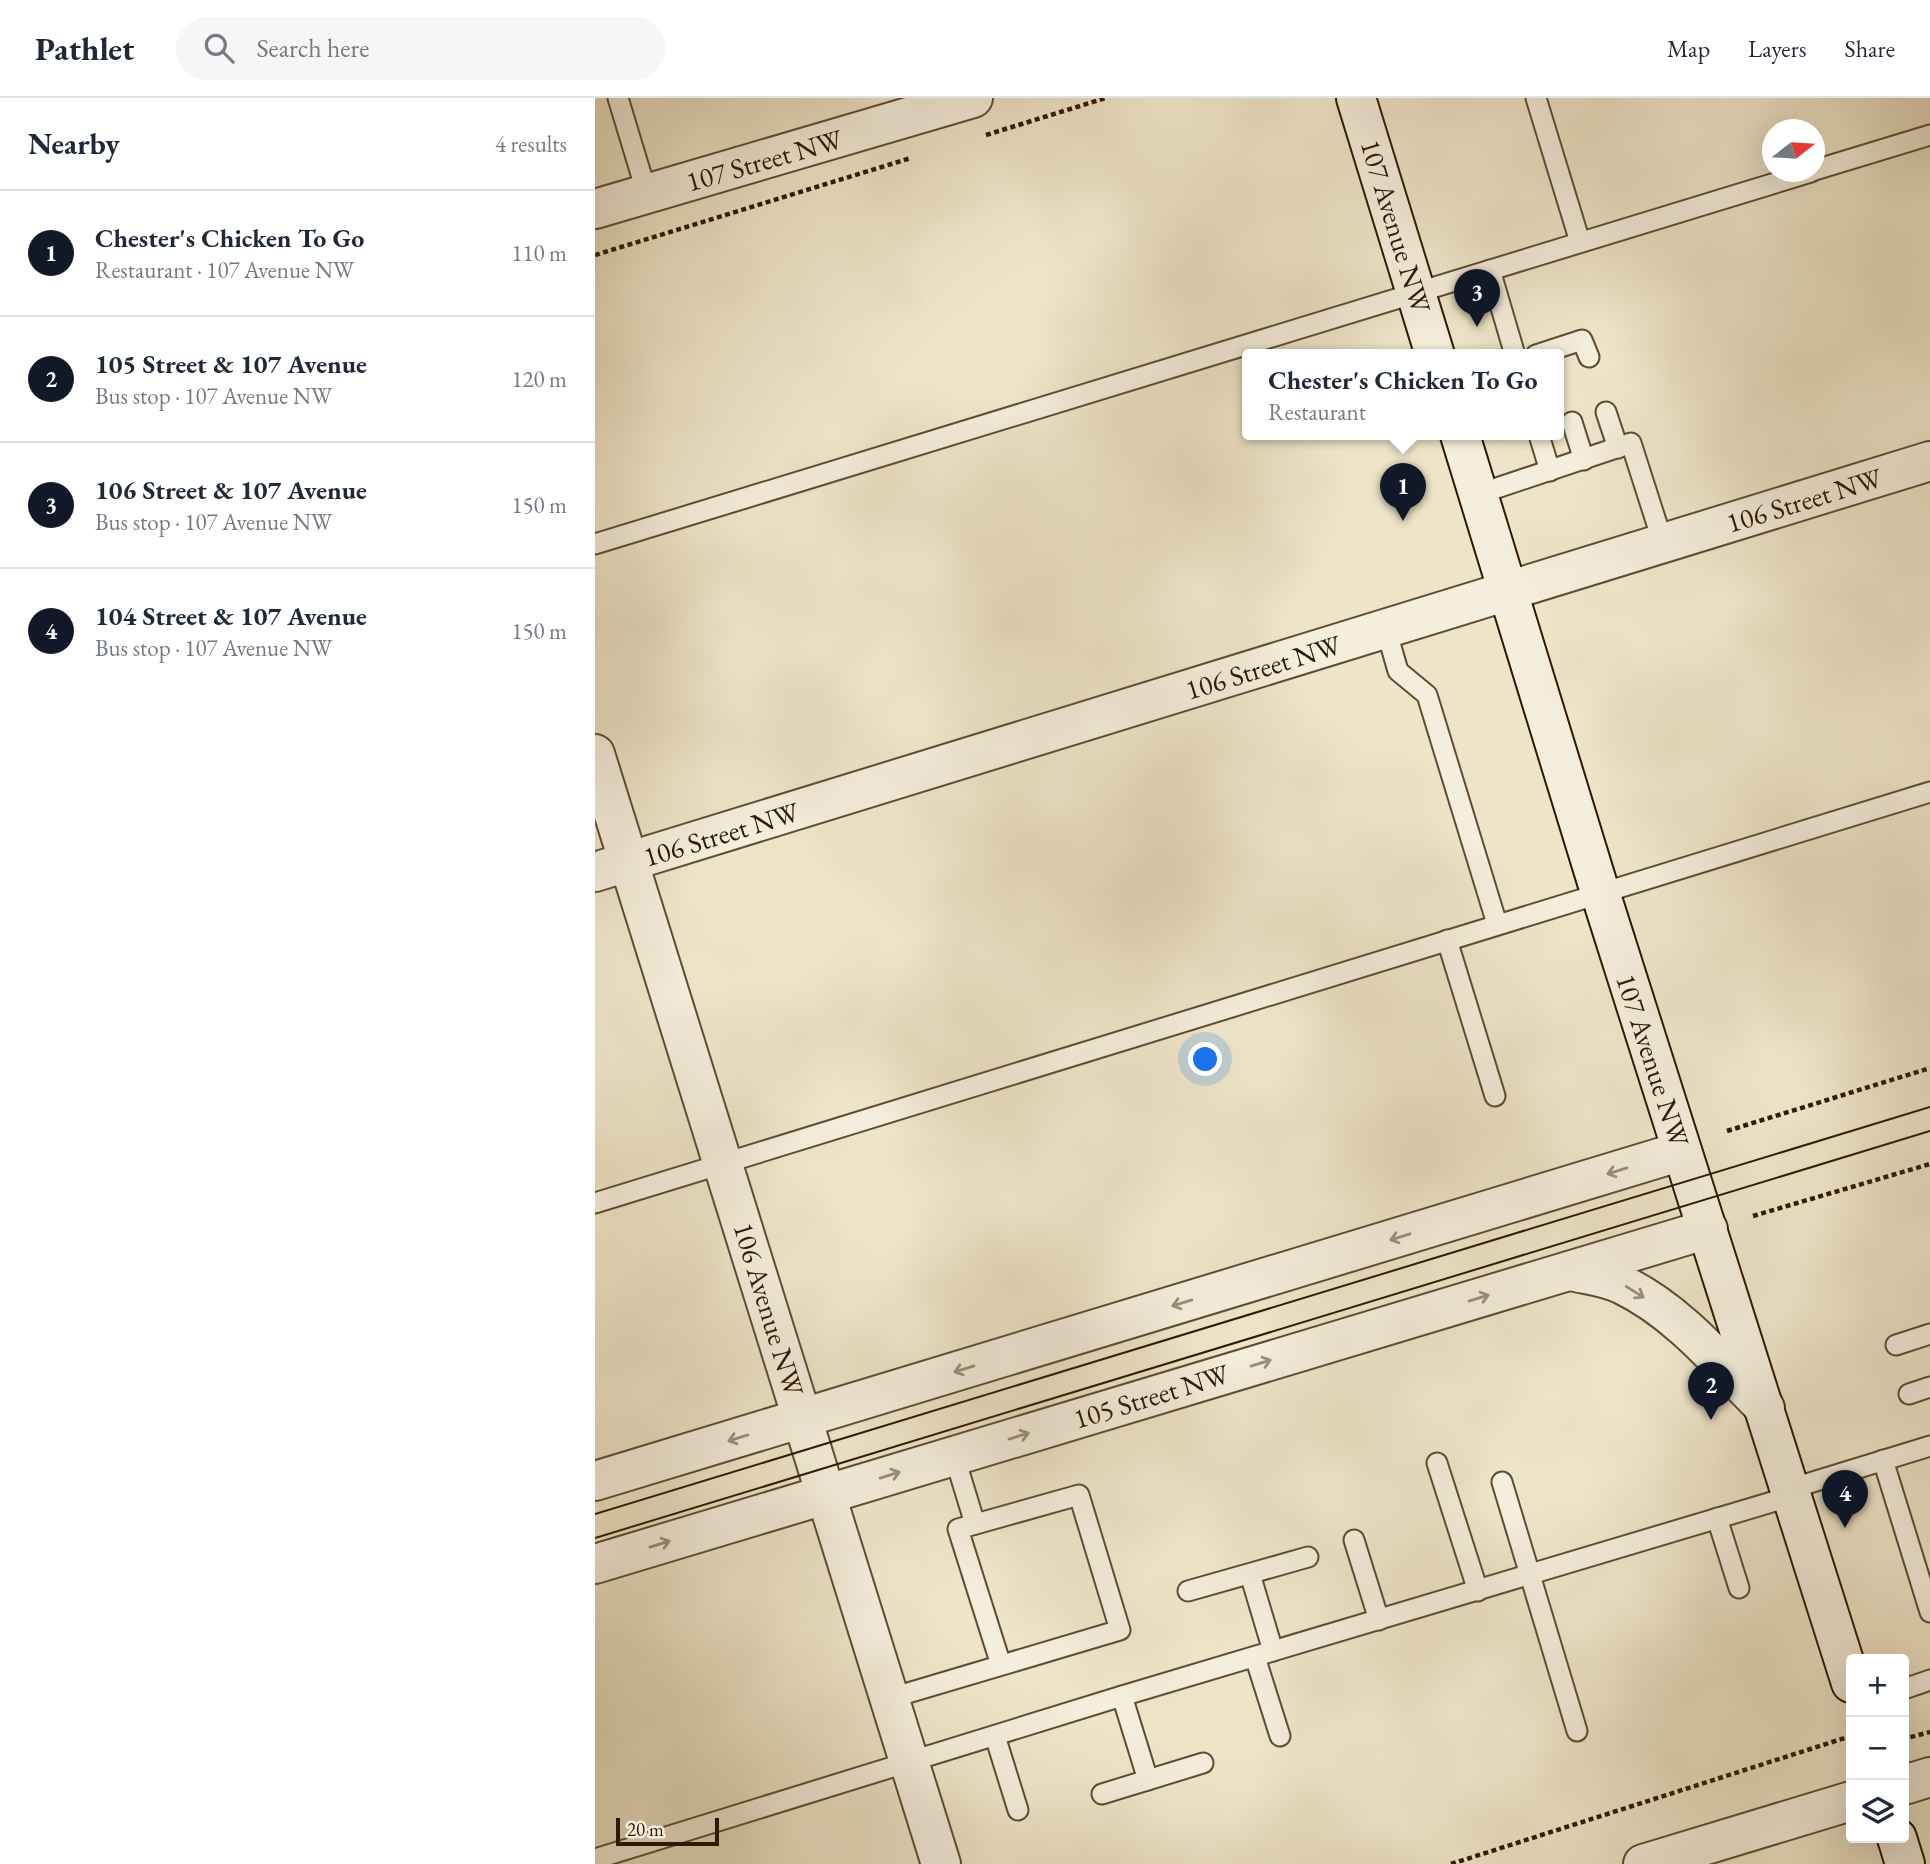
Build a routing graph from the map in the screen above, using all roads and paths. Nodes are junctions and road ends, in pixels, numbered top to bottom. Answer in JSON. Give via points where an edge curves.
{"nodes":[{"id":1,"x":618,"y":98,"type":"edge"},
{"id":2,"x":972,"y":98,"type":"edge"},
{"id":3,"x":1106,"y":98,"type":"edge"},
{"id":4,"x":1356,"y":98,"type":"edge"},
{"id":5,"x":1536,"y":98,"type":"edge"},
{"id":6,"x":1930,"y":135,"type":"edge"},
{"id":7,"x":975,"y":138,"type":"dead end"},
{"id":8,"x":923,"y":154,"type":"dead end"},
{"id":9,"x":1825,"y":167,"type":"edge"},
{"id":10,"x":1777,"y":182,"type":"edge"},
{"id":11,"x":647,"y":194,"type":"junction"},
{"id":12,"x":595,"y":209,"type":"edge"},
{"id":13,"x":1580,"y":242,"type":"junction"},
{"id":14,"x":595,"y":254,"type":"edge"},
{"id":15,"x":1490,"y":270,"type":"junction"},
{"id":16,"x":1416,"y":291,"type":"junction"},
{"id":17,"x":1433,"y":349,"type":"edge"},
{"id":18,"x":1513,"y":349,"type":"edge"},
{"id":19,"x":1557,"y":349,"type":"edge"},
{"id":20,"x":1589,"y":357,"type":"dead end"},
{"id":21,"x":1606,"y":412,"type":"dead end"},
{"id":22,"x":1572,"y":422,"type":"dead end"},
{"id":23,"x":1462,"y":440,"type":"edge"},
{"id":24,"x":1541,"y":440,"type":"edge"},
{"id":25,"x":1618,"y":448,"type":"junction"},
{"id":26,"x":1584,"y":460,"type":"junction"},
{"id":27,"x":1930,"y":461,"type":"edge"},
{"id":28,"x":1550,"y":471,"type":"junction"},
{"id":29,"x":1479,"y":494,"type":"junction"},
{"id":30,"x":1663,"y":543,"type":"junction"},
{"id":31,"x":595,"y":544,"type":"edge"},
{"id":32,"x":1509,"y":591,"type":"junction"},
{"id":33,"x":1386,"y":629,"type":"junction"},
{"id":34,"x":595,"y":754,"type":"edge"},
{"id":35,"x":1930,"y":792,"type":"edge"},
{"id":36,"x":612,"y":867,"type":"edge"},
{"id":37,"x":1600,"y":892,"type":"junction"},
{"id":38,"x":1497,"y":924,"type":"junction"},
{"id":39,"x":1447,"y":940,"type":"junction"},
{"id":40,"x":1930,"y":1068,"type":"edge"},
{"id":41,"x":1495,"y":1096,"type":"dead end"},
{"id":42,"x":1727,"y":1131,"type":"dead end"},
{"id":43,"x":1682,"y":1151,"type":"junction"},
{"id":44,"x":725,"y":1164,"type":"junction"},
{"id":45,"x":1930,"y":1164,"type":"edge"},
{"id":46,"x":595,"y":1203,"type":"edge"},
{"id":47,"x":1753,"y":1216,"type":"dead end"},
{"id":48,"x":1708,"y":1230,"type":"junction"},
{"id":49,"x":1571,"y":1271,"type":"junction"},
{"id":50,"x":1930,"y":1334,"type":"edge"},
{"id":51,"x":1896,"y":1345,"type":"dead end"},
{"id":52,"x":1930,"y":1387,"type":"edge"},
{"id":53,"x":1909,"y":1394,"type":"dead end"},
{"id":54,"x":1765,"y":1408,"type":"junction"},
{"id":55,"x":803,"y":1418,"type":"junction"},
{"id":56,"x":1930,"y":1446,"type":"edge"},
{"id":57,"x":954,"y":1455,"type":"junction"},
{"id":58,"x":1883,"y":1461,"type":"junction"},
{"id":59,"x":1437,"y":1463,"type":"dead end"},
{"id":60,"x":595,"y":1481,"type":"edge"},
{"id":61,"x":1502,"y":1482,"type":"dead end"},
{"id":62,"x":825,"y":1493,"type":"junction"},
{"id":63,"x":1791,"y":1493,"type":"junction"},
{"id":64,"x":1717,"y":1518,"type":"junction"},
{"id":65,"x":975,"y":1524,"type":"junction"},
{"id":66,"x":1354,"y":1540,"type":"dead end"},
{"id":67,"x":1308,"y":1557,"type":"dead end"},
{"id":68,"x":595,"y":1564,"type":"edge"},
{"id":69,"x":1250,"y":1574,"type":"junction"},
{"id":70,"x":1530,"y":1576,"type":"junction"},
{"id":71,"x":1739,"y":1588,"type":"dead end"},
{"id":72,"x":1188,"y":1591,"type":"dead end"},
{"id":73,"x":1478,"y":1591,"type":"junction"},
{"id":74,"x":1930,"y":1612,"type":"edge"},
{"id":75,"x":1379,"y":1620,"type":"junction"},
{"id":76,"x":1264,"y":1654,"type":"junction"},
{"id":77,"x":1001,"y":1665,"type":"junction"},
{"id":78,"x":1846,"y":1667,"type":"edge"},
{"id":79,"x":1930,"y":1680,"type":"edge"},
{"id":80,"x":1909,"y":1687,"type":"edge"},
{"id":81,"x":1122,"y":1696,"type":"junction"},
{"id":82,"x":891,"y":1698,"type":"junction"},
{"id":83,"x":1577,"y":1731,"type":"dead end"},
{"id":84,"x":1930,"y":1732,"type":"edge"},
{"id":85,"x":995,"y":1736,"type":"junction"},
{"id":86,"x":1280,"y":1736,"type":"dead end"},
{"id":87,"x":1909,"y":1737,"type":"edge"},
{"id":88,"x":1846,"y":1738,"type":"edge"},
{"id":89,"x":910,"y":1761,"type":"junction"},
{"id":90,"x":1203,"y":1763,"type":"dead end"},
{"id":91,"x":1930,"y":1777,"type":"edge"},
{"id":92,"x":1148,"y":1780,"type":"junction"},
{"id":93,"x":1909,"y":1783,"type":"edge"},
{"id":94,"x":1102,"y":1794,"type":"dead end"},
{"id":95,"x":1846,"y":1803,"type":"edge"},
{"id":96,"x":1018,"y":1810,"type":"dead end"},
{"id":97,"x":1899,"y":1843,"type":"edge"},
{"id":98,"x":595,"y":1859,"type":"edge"},
{"id":99,"x":941,"y":1864,"type":"edge"},
{"id":100,"x":1451,"y":1864,"type":"edge"},
{"id":101,"x":1643,"y":1864,"type":"edge"},
{"id":102,"x":1905,"y":1864,"type":"edge"}],
"edges":[{"from":1,"to":11,"type":"lane"},
{"from":2,"to":11,"type":"street","name":"107 Street NW"},
{"from":3,"to":7,"type":"path"},
{"from":4,"to":16,"type":"street","name":"107 Avenue NW"},
{"from":5,"to":13,"type":"lane"},
{"from":6,"to":9,"type":"lane"},
{"from":8,"to":14,"type":"path"},
{"from":10,"to":13,"type":"lane"},
{"from":11,"to":12,"type":"street","name":"107 Street NW"},
{"from":13,"to":15,"type":"lane"},
{"from":15,"to":16,"type":"lane"},
{"from":15,"to":18,"type":"lane"},
{"from":16,"to":17,"type":"street","name":"107 Avenue NW"},
{"from":16,"to":31,"type":"lane"},
{"from":19,"to":20,"type":"lane","via":[[1583,340]]},
{"from":21,"to":25,"type":"lane"},
{"from":22,"to":26,"type":"lane"},
{"from":23,"to":29,"type":"street","name":"107 Avenue NW"},
{"from":24,"to":28,"type":"lane"},
{"from":25,"to":26,"type":"lane"},
{"from":25,"to":30,"type":"lane","via":[[1631,443]]},
{"from":26,"to":28,"type":"lane"},
{"from":27,"to":30,"type":"street","name":"106 Street NW"},
{"from":28,"to":29,"type":"lane"},
{"from":29,"to":32,"type":"street","name":"107 Avenue NW"},
{"from":30,"to":32,"type":"street","name":"106 Street NW"},
{"from":32,"to":33,"type":"street","name":"106 Street NW"},
{"from":32,"to":37,"type":"street","name":"107 Avenue NW"},
{"from":33,"to":36,"type":"street","name":"106 Street NW"},
{"from":33,"to":38,"type":"lane","via":[[1398,671],[1427,695]]},
{"from":34,"to":36,"type":"street","name":"106 Avenue NW"},
{"from":35,"to":37,"type":"lane"},
{"from":36,"to":44,"type":"street","name":"106 Avenue NW"},
{"from":37,"to":38,"type":"lane"},
{"from":37,"to":43,"type":"street","name":"107 Avenue NW"},
{"from":38,"to":39,"type":"lane"},
{"from":39,"to":41,"type":"lane"},
{"from":39,"to":44,"type":"lane"},
{"from":40,"to":42,"type":"path"},
{"from":43,"to":48,"type":"street","name":"107 Avenue NW"},
{"from":43,"to":55,"type":"street","one_way":true},
{"from":44,"to":46,"type":"lane"},
{"from":44,"to":55,"type":"street","name":"106 Avenue NW"},
{"from":45,"to":47,"type":"path"},
{"from":48,"to":49,"type":"street","name":"105 Street NW"},
{"from":48,"to":54,"type":"street","name":"107 Avenue NW"},
{"from":49,"to":54,"type":"street","one_way":true,"via":[[1622,1284],[1656,1305]]},
{"from":57,"to":49,"type":"street","name":"105 Street NW","one_way":true},
{"from":50,"to":51,"type":"lane"},
{"from":52,"to":53,"type":"lane"},
{"from":54,"to":63,"type":"street","name":"107 Avenue NW"},
{"from":55,"to":60,"type":"street","one_way":true},
{"from":55,"to":62,"type":"street","name":"106 Avenue NW"},
{"from":56,"to":58,"type":"lane"},
{"from":62,"to":57,"type":"street","name":"105 Street NW","one_way":true},
{"from":57,"to":65,"type":"lane"},
{"from":58,"to":63,"type":"lane"},
{"from":58,"to":74,"type":"lane"},
{"from":59,"to":73,"type":"lane"},
{"from":61,"to":70,"type":"lane"},
{"from":68,"to":62,"type":"street","name":"105 Street NW","one_way":true},
{"from":62,"to":82,"type":"street","name":"106 Avenue NW"},
{"from":63,"to":64,"type":"lane"},
{"from":63,"to":78,"type":"street","name":"107 Avenue NW"},
{"from":64,"to":70,"type":"lane"},
{"from":64,"to":71,"type":"lane"},
{"from":65,"to":77,"type":"lane","via":[[958,1529]]},
{"from":65,"to":77,"type":"lane","via":[[1079,1494],[1120,1630]]},
{"from":66,"to":75,"type":"lane"},
{"from":67,"to":69,"type":"lane"},
{"from":69,"to":72,"type":"lane"},
{"from":69,"to":76,"type":"lane"},
{"from":70,"to":73,"type":"lane"},
{"from":70,"to":83,"type":"lane"},
{"from":73,"to":75,"type":"lane"},
{"from":75,"to":76,"type":"lane"},
{"from":76,"to":81,"type":"lane"},
{"from":76,"to":86,"type":"lane"},
{"from":77,"to":82,"type":"lane"},
{"from":79,"to":80,"type":"lane"},
{"from":81,"to":85,"type":"lane"},
{"from":81,"to":92,"type":"lane"},
{"from":82,"to":89,"type":"street","name":"106 Avenue NW"},
{"from":84,"to":87,"type":"path"},
{"from":85,"to":89,"type":"lane"},
{"from":85,"to":96,"type":"lane"},
{"from":88,"to":100,"type":"path"},
{"from":89,"to":98,"type":"lane"},
{"from":89,"to":99,"type":"street","name":"106 Avenue NW"},
{"from":90,"to":92,"type":"lane"},
{"from":91,"to":93,"type":"street"},
{"from":92,"to":94,"type":"lane"},
{"from":95,"to":101,"type":"street"},
{"from":97,"to":102,"type":"street"}]}
